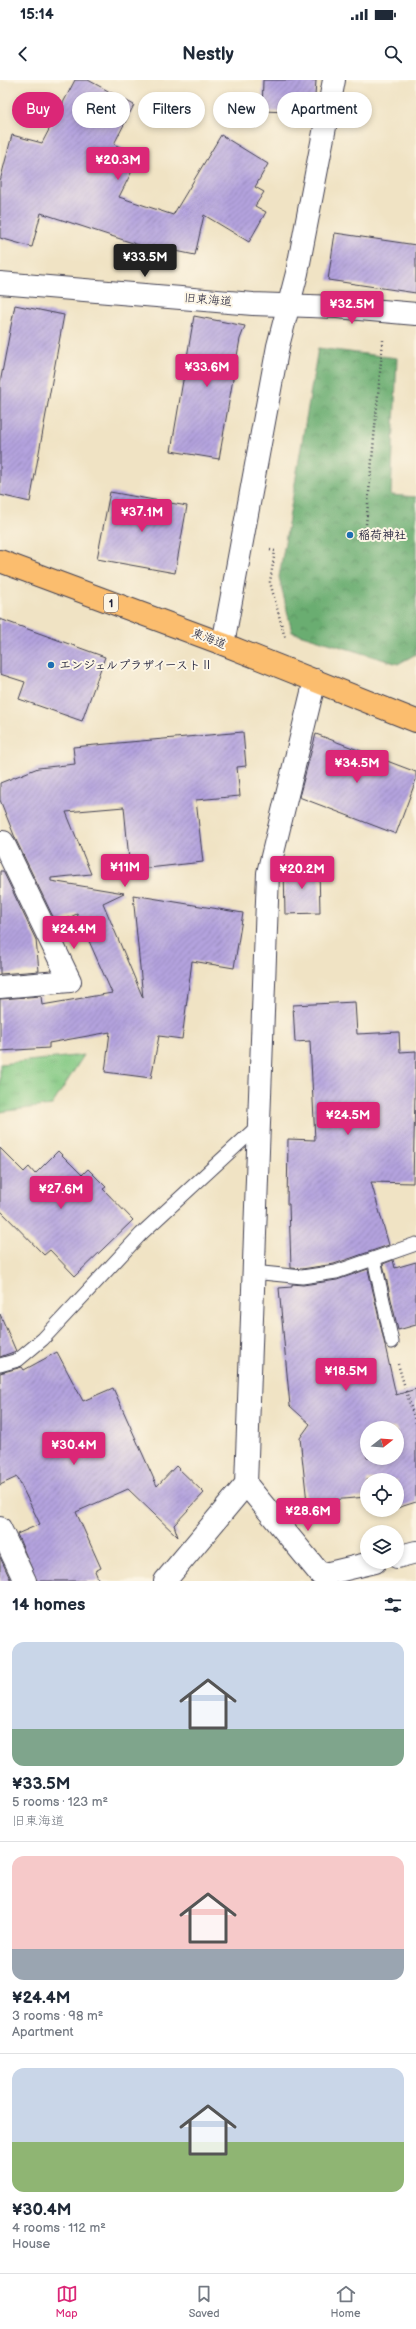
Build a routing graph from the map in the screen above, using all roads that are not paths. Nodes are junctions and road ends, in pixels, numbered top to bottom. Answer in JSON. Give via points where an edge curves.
{"nodes":[{"id":1,"x":334,"y":80,"type":"edge"},
{"id":2,"x":0,"y":283,"type":"edge"},
{"id":3,"x":289,"y":306,"type":"junction"},
{"id":4,"x":416,"y":314,"type":"edge"},
{"id":5,"x":0,"y":561,"type":"edge"},
{"id":6,"x":223,"y":644,"type":"junction"},
{"id":7,"x":315,"y":680,"type":"junction"},
{"id":8,"x":416,"y":721,"type":"edge"},
{"id":9,"x":0,"y":842,"type":"edge"},
{"id":10,"x":0,"y":987,"type":"edge"},
{"id":11,"x":259,"y":1125,"type":"junction"},
{"id":12,"x":416,"y":1244,"type":"edge"},
{"id":13,"x":374,"y":1259,"type":"junction"},
{"id":14,"x":253,"y":1272,"type":"junction"},
{"id":15,"x":392,"y":1342,"type":"road end"},
{"id":16,"x":0,"y":1365,"type":"edge"},
{"id":17,"x":246,"y":1484,"type":"junction"},
{"id":18,"x":0,"y":1528,"type":"edge"},
{"id":19,"x":416,"y":1552,"type":"edge"},
{"id":20,"x":404,"y":1555,"type":"edge"},
{"id":21,"x":360,"y":1567,"type":"edge"},
{"id":22,"x":322,"y":1578,"type":"edge"},
{"id":23,"x":25,"y":1581,"type":"edge"},
{"id":24,"x":165,"y":1581,"type":"edge"}],
"edges":[{"from":1,"to":3,"type":"street"},
{"from":2,"to":3,"type":"street","name":"旧東海道"},
{"from":3,"to":4,"type":"street","name":"旧東海道","via":[[337,307]]},
{"from":3,"to":6,"type":"street","via":[[278,346]]},
{"from":5,"to":6,"type":"highway","name":"東海道","number":"1"},
{"from":6,"to":7,"type":"highway","name":"東海道","number":"1"},
{"from":7,"to":8,"type":"highway","name":"東海道","number":"1"},
{"from":7,"to":11,"type":"street","via":[[268,873]]},
{"from":9,"to":10,"type":"street","via":[[4,842],[70,981]]},
{"from":11,"to":14,"type":"street"},
{"from":11,"to":16,"type":"lane","via":[[140,1234],[43,1339],[18,1360]]},
{"from":12,"to":13,"type":"lane"},
{"from":13,"to":14,"type":"lane","via":[[336,1272],[302,1277]]},
{"from":13,"to":15,"type":"lane"},
{"from":14,"to":17,"type":"street"},
{"from":17,"to":22,"type":"street"},
{"from":17,"to":24,"type":"street"},
{"from":18,"to":23,"type":"street"},
{"from":19,"to":20,"type":"street"},
{"from":21,"to":22,"type":"street"}]}
